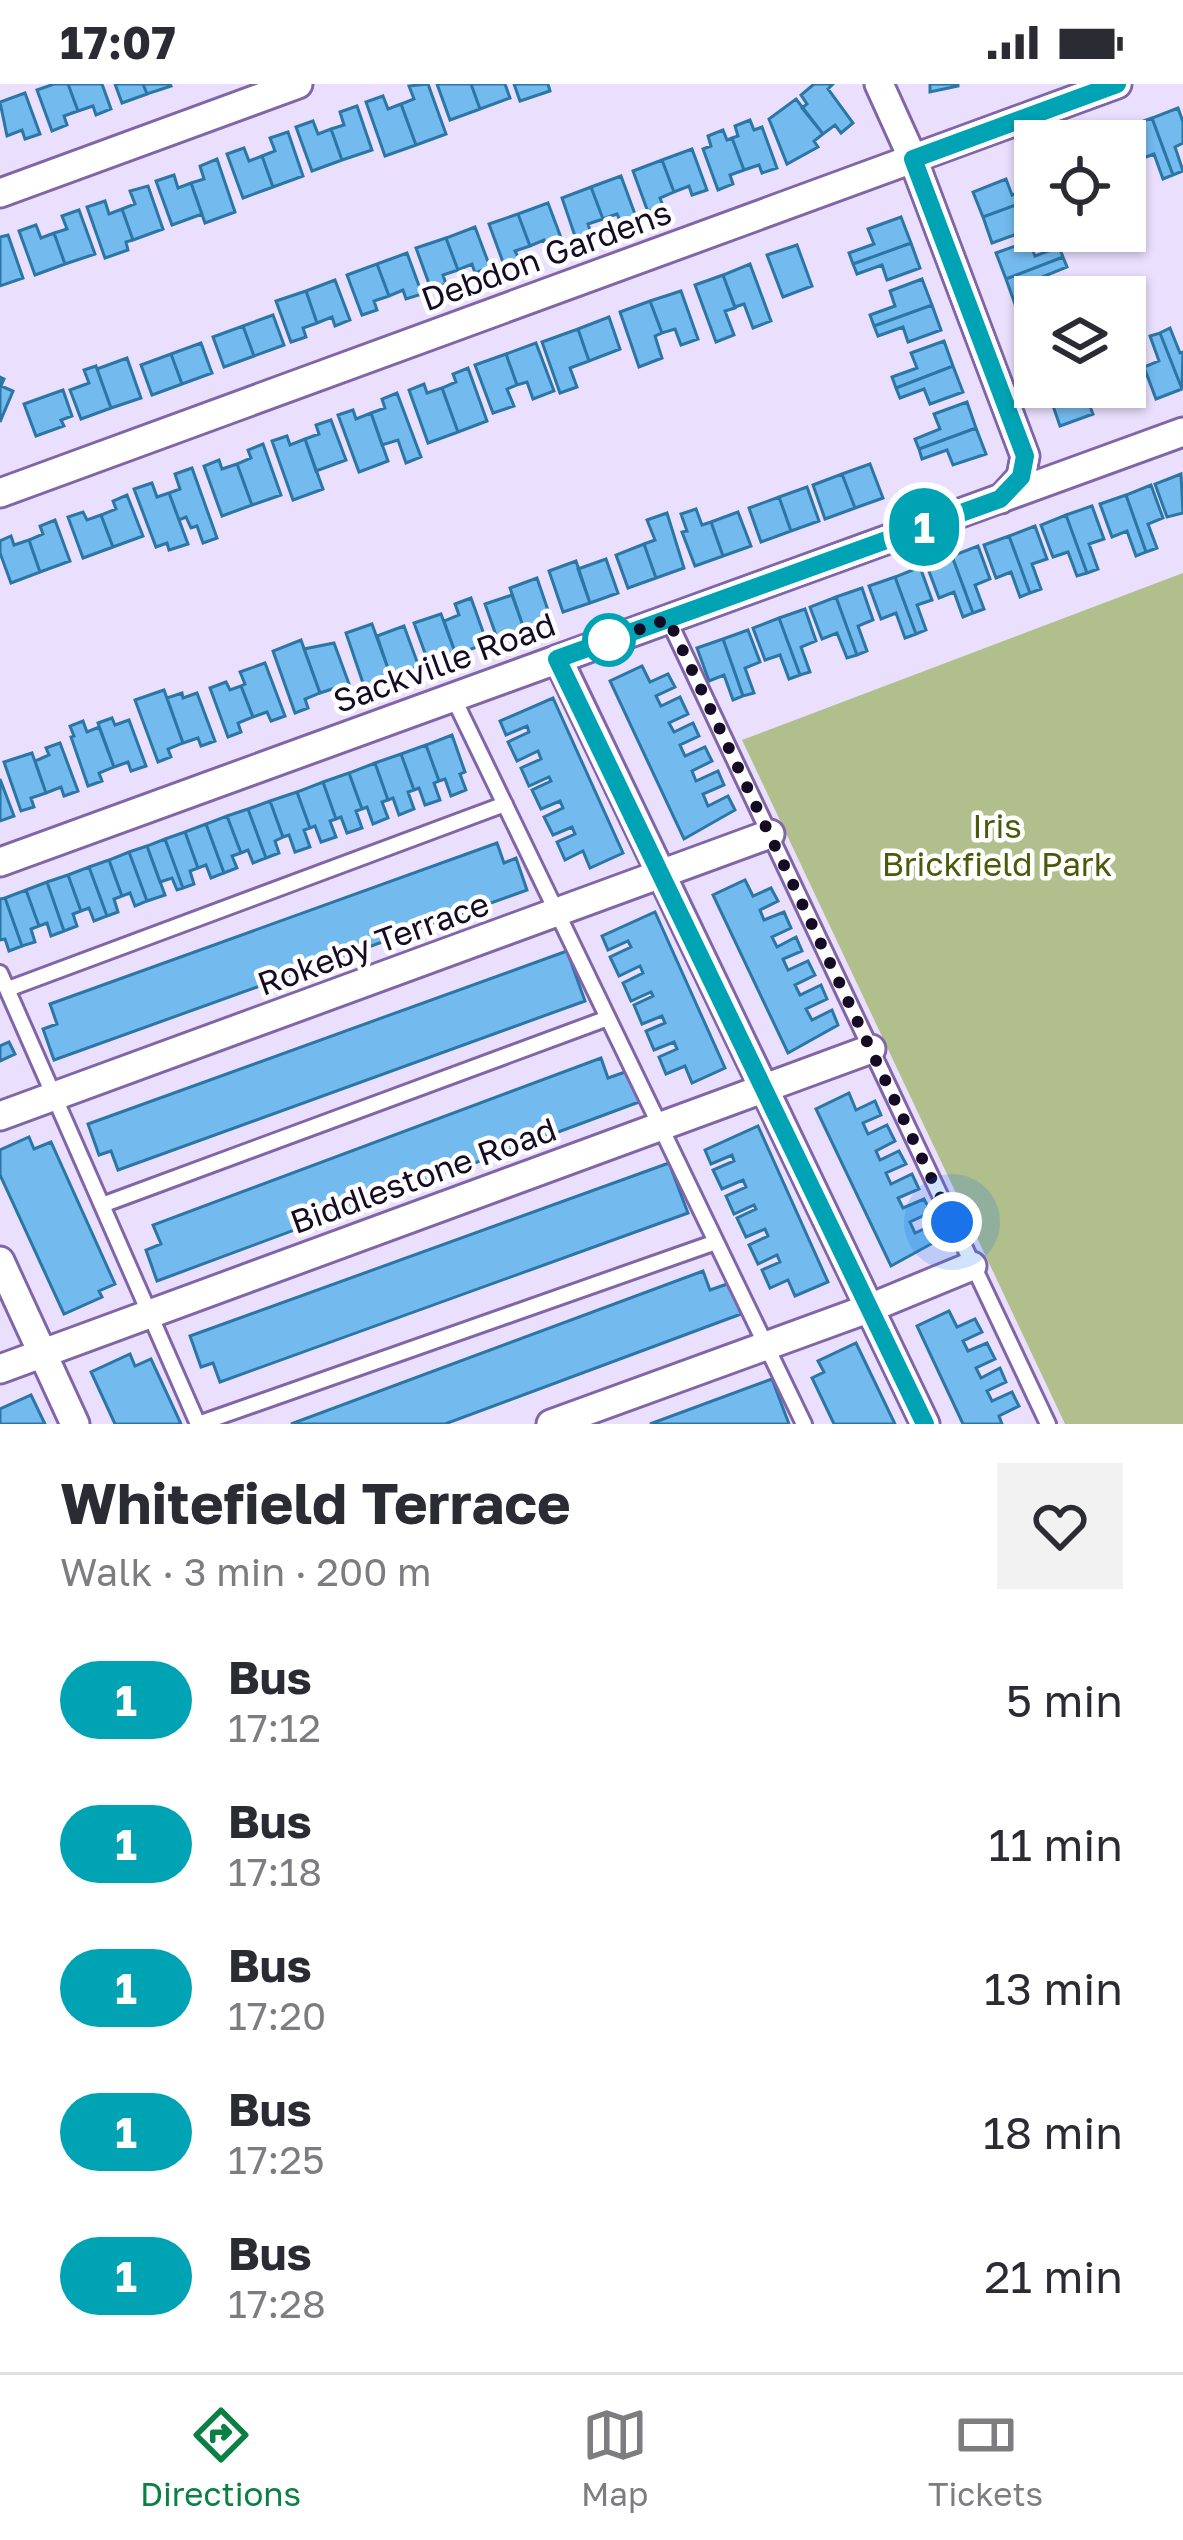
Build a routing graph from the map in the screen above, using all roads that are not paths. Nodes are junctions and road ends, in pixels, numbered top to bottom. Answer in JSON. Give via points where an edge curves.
{"nodes":[{"id":1,"x":298,"y":84,"type":"edge"},
{"id":2,"x":879,"y":84,"type":"edge"},
{"id":3,"x":1117,"y":84,"type":"edge"},
{"id":4,"x":913,"y":159,"type":"junction"},
{"id":5,"x":0,"y":193,"type":"edge"},
{"id":6,"x":1183,"y":432,"type":"edge"},
{"id":7,"x":0,"y":493,"type":"edge"},
{"id":8,"x":1000,"y":499,"type":"junction"},
{"id":9,"x":668,"y":619,"type":"junction"},
{"id":10,"x":557,"y":659,"type":"junction"},
{"id":11,"x":453,"y":697,"type":"junction"},
{"id":12,"x":505,"y":804,"type":"junction"},
{"id":13,"x":770,"y":834,"type":"junction"},
{"id":14,"x":0,"y":862,"type":"edge"},
{"id":15,"x":662,"y":875,"type":"junction"},
{"id":16,"x":557,"y":914,"type":"junction"},
{"id":17,"x":0,"y":973,"type":"edge"},
{"id":18,"x":8,"y":989,"type":"junction"},
{"id":19,"x":608,"y":1018,"type":"junction"},
{"id":20,"x":871,"y":1049,"type":"junction"},
{"id":21,"x":764,"y":1088,"type":"junction"},
{"id":22,"x":55,"y":1096,"type":"junction"},
{"id":23,"x":0,"y":1116,"type":"edge"},
{"id":24,"x":660,"y":1126,"type":"junction"},
{"id":25,"x":102,"y":1205,"type":"junction"},
{"id":26,"x":716,"y":1242,"type":"junction"},
{"id":27,"x":0,"y":1261,"type":"edge"},
{"id":28,"x":972,"y":1266,"type":"junction"},
{"id":29,"x":870,"y":1308,"type":"junction"},
{"id":30,"x":150,"y":1314,"type":"junction"},
{"id":31,"x":766,"y":1346,"type":"junction"},
{"id":32,"x":42,"y":1353,"type":"junction"},
{"id":33,"x":0,"y":1369,"type":"edge"},
{"id":34,"x":75,"y":1424,"type":"edge"},
{"id":35,"x":551,"y":1424,"type":"edge"},
{"id":36,"x":804,"y":1424,"type":"edge"},
{"id":37,"x":926,"y":1424,"type":"edge"},
{"id":38,"x":1048,"y":1424,"type":"edge"}],
"edges":[{"from":1,"to":5,"type":"street"},
{"from":2,"to":4,"type":"street"},
{"from":3,"to":4,"type":"street","name":"Debdon Gardens"},
{"from":4,"to":7,"type":"street","name":"Debdon Gardens"},
{"from":4,"to":8,"type":"street","via":[[1025,456],[1021,477]]},
{"from":6,"to":8,"type":"street","name":"Sackville Road"},
{"from":8,"to":9,"type":"street","name":"Sackville Road"},
{"from":9,"to":10,"type":"street","name":"Sackville Road"},
{"from":9,"to":13,"type":"lane"},
{"from":10,"to":11,"type":"street","name":"Sackville Road"},
{"from":10,"to":15,"type":"street"},
{"from":11,"to":12,"type":"lane"},
{"from":11,"to":14,"type":"street","name":"Sackville Road"},
{"from":12,"to":16,"type":"lane"},
{"from":12,"to":18,"type":"lane"},
{"from":13,"to":15,"type":"street","name":"Rokeby Terrace"},
{"from":13,"to":20,"type":"lane"},
{"from":15,"to":16,"type":"street","name":"Rokeby Terrace"},
{"from":15,"to":21,"type":"street"},
{"from":16,"to":19,"type":"lane"},
{"from":16,"to":22,"type":"street","name":"Rokeby Terrace"},
{"from":17,"to":18,"type":"lane"},
{"from":18,"to":22,"type":"lane"},
{"from":19,"to":24,"type":"lane"},
{"from":19,"to":25,"type":"lane"},
{"from":20,"to":21,"type":"street","name":"Biddlestone Road"},
{"from":20,"to":28,"type":"lane"},
{"from":21,"to":24,"type":"street","name":"Biddlestone Road"},
{"from":21,"to":29,"type":"street"},
{"from":22,"to":23,"type":"street","name":"Rokeby Terrace"},
{"from":22,"to":25,"type":"lane"},
{"from":24,"to":26,"type":"lane"},
{"from":24,"to":30,"type":"street","name":"Biddlestone Road"},
{"from":25,"to":30,"type":"lane"},
{"from":26,"to":30,"type":"lane","via":[[198,1424]]},
{"from":26,"to":31,"type":"lane"},
{"from":27,"to":32,"type":"street"},
{"from":28,"to":29,"type":"street"},
{"from":28,"to":38,"type":"lane"},
{"from":29,"to":31,"type":"street"},
{"from":29,"to":37,"type":"street"},
{"from":30,"to":32,"type":"street","name":"Biddlestone Road"},
{"from":31,"to":35,"type":"street"},
{"from":31,"to":36,"type":"lane"},
{"from":32,"to":33,"type":"street","name":"Biddlestone Road"},
{"from":32,"to":34,"type":"street"}]}
